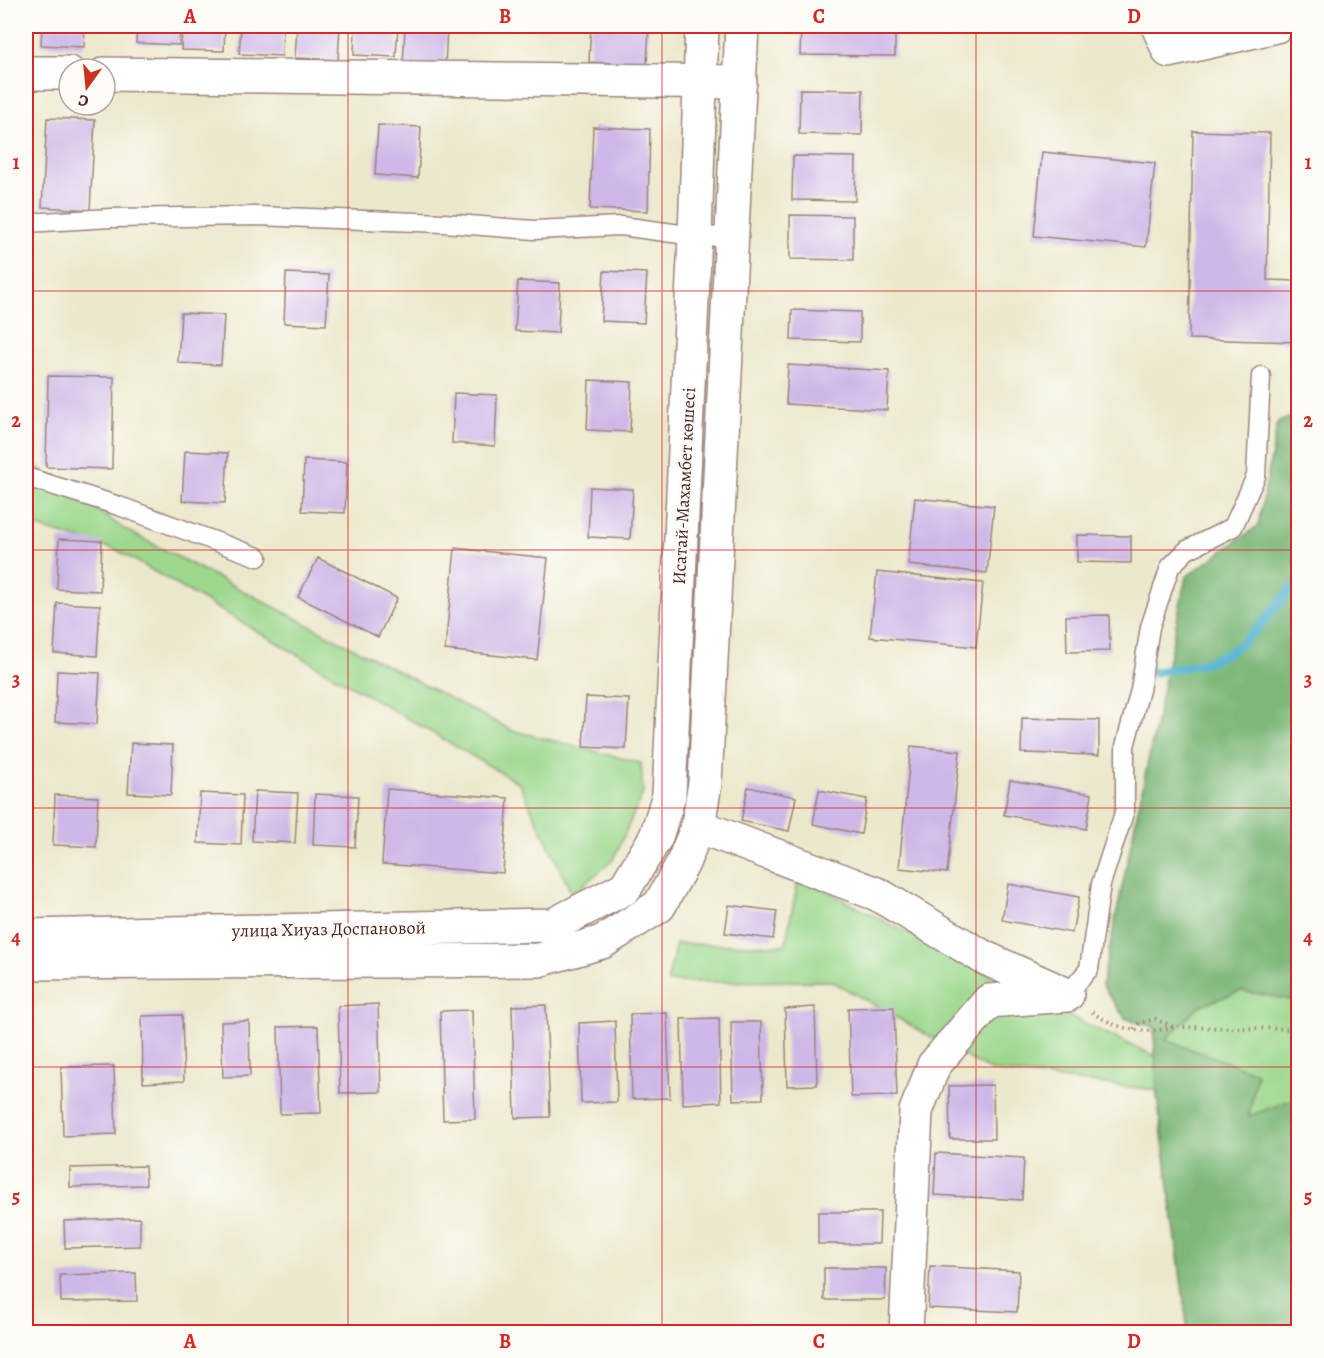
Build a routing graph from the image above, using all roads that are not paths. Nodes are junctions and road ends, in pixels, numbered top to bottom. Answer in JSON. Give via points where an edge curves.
{"nodes":[{"id":1,"x":702,"y":26,"type":"edge"},
{"id":2,"x":742,"y":26,"type":"edge"},
{"id":3,"x":1158,"y":26,"type":"edge"},
{"id":4,"x":1276,"y":26,"type":"edge"},
{"id":5,"x":26,"y":73,"type":"edge"},
{"id":6,"x":57,"y":74,"type":"edge"},
{"id":7,"x":117,"y":74,"type":"edge"},
{"id":8,"x":700,"y":81,"type":"junction"},
{"id":9,"x":740,"y":82,"type":"junction"},
{"id":10,"x":26,"y":223,"type":"edge"},
{"id":11,"x":695,"y":236,"type":"junction"},
{"id":12,"x":734,"y":237,"type":"junction"},
{"id":13,"x":1261,"y":376,"type":"dead end"},
{"id":14,"x":26,"y":477,"type":"edge"},
{"id":15,"x":258,"y":557,"type":"dead end"},
{"id":16,"x":698,"y":826,"type":"junction"},
{"id":17,"x":625,"y":888,"type":"joint"},
{"id":18,"x":26,"y":936,"type":"edge"},
{"id":19,"x":26,"y":963,"type":"edge"},
{"id":20,"x":1066,"y":994,"type":"junction"},
{"id":21,"x":906,"y":1332,"type":"edge"}],
"edges":[{"from":1,"to":8,"type":"main road","name":"Исатай-Махамбет көшесі"},
{"from":2,"to":9,"type":"main road","name":"улица Хиуаз Доспановой"},
{"from":3,"to":4,"type":"main road","via":[[1169,51]]},
{"from":5,"to":6,"type":"main road"},
{"from":7,"to":8,"type":"main road"},
{"from":8,"to":9,"type":"main road"},
{"from":8,"to":11,"type":"main road","name":"Исатай-Махамбет көшесі"},
{"from":9,"to":12,"type":"main road","name":"улица Хиуаз Доспановой"},
{"from":10,"to":11,"type":"lane","via":[[256,216],[534,230],[621,226]]},
{"from":11,"to":12,"type":"lane"},
{"from":11,"to":17,"type":"main road","name":"Исатай-Махамбет көшесі","via":[[669,795],[656,837]]},
{"from":12,"to":16,"type":"main road","name":"улица Хиуаз Доспановой","via":[[705,783]]},
{"from":13,"to":20,"type":"lane","via":[[1256,476],[1233,527],[1187,550],[1170,567],[1150,627],[1140,690],[1125,746],[1125,810],[1101,884],[1089,969]]},
{"from":14,"to":15,"type":"lane"},
{"from":16,"to":19,"type":"main road","name":"улица Хиуаз Доспановой","via":[[659,906],[602,942],[539,960]]},
{"from":16,"to":20,"type":"main road","via":[[877,894],[983,957]]},
{"from":17,"to":18,"type":"main road","name":"улица Хиуаз Доспановой","via":[[553,925]]},
{"from":20,"to":21,"type":"main road","via":[[989,1001],[934,1065],[916,1110]]}]}
